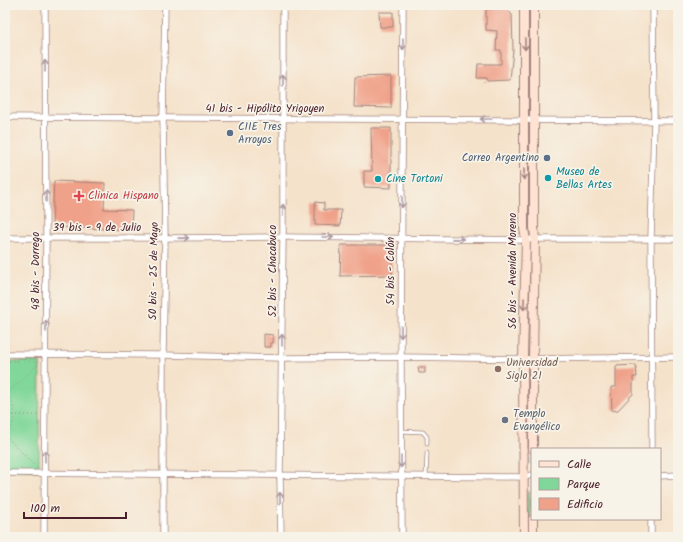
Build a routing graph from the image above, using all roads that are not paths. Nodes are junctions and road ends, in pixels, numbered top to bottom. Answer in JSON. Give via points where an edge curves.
{"nodes":[{"id":1,"x":45,"y":5,"type":"edge"},
{"id":2,"x":165,"y":5,"type":"edge"},
{"id":3,"x":283,"y":5,"type":"edge"},
{"id":4,"x":403,"y":5,"type":"edge"},
{"id":5,"x":524,"y":5,"type":"edge"},
{"id":6,"x":534,"y":5,"type":"edge"},
{"id":7,"x":653,"y":5,"type":"edge"},
{"id":8,"x":5,"y":117,"type":"edge"},
{"id":9,"x":45,"y":117,"type":"junction"},
{"id":10,"x":163,"y":118,"type":"junction"},
{"id":11,"x":283,"y":119,"type":"junction"},
{"id":12,"x":402,"y":119,"type":"junction"},
{"id":13,"x":525,"y":119,"type":"junction"},
{"id":14,"x":534,"y":121,"type":"junction"},
{"id":15,"x":654,"y":121,"type":"junction"},
{"id":16,"x":678,"y":121,"type":"edge"},
{"id":17,"x":283,"y":237,"type":"junction"},
{"id":18,"x":5,"y":238,"type":"edge"},
{"id":19,"x":46,"y":238,"type":"junction"},
{"id":20,"x":165,"y":238,"type":"junction"},
{"id":21,"x":402,"y":238,"type":"junction"},
{"id":22,"x":535,"y":239,"type":"junction"},
{"id":23,"x":652,"y":239,"type":"junction"},
{"id":24,"x":678,"y":239,"type":"edge"},
{"id":25,"x":526,"y":240,"type":"junction"},
{"id":26,"x":5,"y":354,"type":"edge"},
{"id":27,"x":45,"y":354,"type":"junction"},
{"id":28,"x":163,"y":354,"type":"junction"},
{"id":29,"x":401,"y":357,"type":"junction"},
{"id":30,"x":652,"y":357,"type":"junction"},
{"id":31,"x":678,"y":357,"type":"edge"},
{"id":32,"x":282,"y":358,"type":"junction"},
{"id":33,"x":523,"y":359,"type":"junction"},
{"id":34,"x":533,"y":359,"type":"junction"},
{"id":35,"x":401,"y":431,"type":"junction"},
{"id":36,"x":427,"y":444,"type":"dead end"},
{"id":37,"x":533,"y":448,"type":"edge"},
{"id":38,"x":652,"y":448,"type":"edge"},
{"id":39,"x":427,"y":453,"type":"dead end"},
{"id":40,"x":42,"y":472,"type":"junction"},
{"id":41,"x":5,"y":473,"type":"edge"},
{"id":42,"x":162,"y":474,"type":"junction"},
{"id":43,"x":678,"y":475,"type":"edge"},
{"id":44,"x":280,"y":476,"type":"junction"},
{"id":45,"x":402,"y":476,"type":"junction"},
{"id":46,"x":426,"y":476,"type":"junction"},
{"id":47,"x":528,"y":476,"type":"edge"},
{"id":48,"x":661,"y":476,"type":"edge"},
{"id":49,"x":533,"y":520,"type":"edge"},
{"id":50,"x":651,"y":520,"type":"edge"},
{"id":51,"x":44,"y":537,"type":"edge"},
{"id":52,"x":163,"y":537,"type":"edge"},
{"id":53,"x":281,"y":537,"type":"edge"},
{"id":54,"x":402,"y":537,"type":"edge"},
{"id":55,"x":524,"y":537,"type":"edge"},
{"id":56,"x":533,"y":537,"type":"edge"},
{"id":57,"x":651,"y":537,"type":"edge"}],
"edges":[{"from":9,"to":1,"type":"street","name":"48 bis - Dorrego","one_way":true},
{"from":2,"to":10,"type":"street","name":"50 bis - 25 de Mayo"},
{"from":11,"to":3,"type":"street","name":"52 bis - Chacabuco","one_way":true},
{"from":4,"to":12,"type":"street","name":"54 bis - Colón","one_way":true},
{"from":5,"to":13,"type":"main road","name":"56 bis - Avenida Moreno","one_way":true},
{"from":6,"to":14,"type":"main road","name":"56 bis - Avenida Moreno"},
{"from":7,"to":15,"type":"street"},
{"from":8,"to":9,"type":"street","name":"41 bis - Hipólito Yrigoyen"},
{"from":9,"to":10,"type":"street","name":"41 bis - Hipólito Yrigoyen"},
{"from":19,"to":9,"type":"street","name":"48 bis - Dorrego","one_way":true},
{"from":10,"to":11,"type":"street","name":"41 bis - Hipólito Yrigoyen"},
{"from":10,"to":20,"type":"street","name":"50 bis - 25 de Mayo"},
{"from":11,"to":12,"type":"street","name":"41 bis - Hipólito Yrigoyen"},
{"from":17,"to":11,"type":"street","name":"52 bis - Chacabuco","one_way":true},
{"from":13,"to":12,"type":"street","name":"41 bis - Hipólito Yrigoyen","one_way":true},
{"from":12,"to":21,"type":"street","name":"54 bis - Colón","one_way":true},
{"from":13,"to":14,"type":"street","name":"41 bis - Hipólito Yrigoyen"},
{"from":13,"to":25,"type":"main road","name":"56 bis - Avenida Moreno","one_way":true},
{"from":14,"to":15,"type":"street","name":"41 bis - Hipólito Yrigoyen"},
{"from":14,"to":22,"type":"main road","name":"56 bis - Avenida Moreno"},
{"from":15,"to":16,"type":"street","name":"41 bis - Hipólito Yrigoyen"},
{"from":15,"to":23,"type":"street"},
{"from":20,"to":17,"type":"street","name":"39 bis - 9 de Julio","one_way":true},
{"from":17,"to":21,"type":"street","name":"39 bis - 9 de Julio","one_way":true},
{"from":32,"to":17,"type":"street","name":"52 bis - Chacabuco","one_way":true},
{"from":18,"to":19,"type":"street","name":"39 bis - 9 de Julio"},
{"from":19,"to":20,"type":"street","name":"39 bis - 9 de Julio"},
{"from":27,"to":19,"type":"street","name":"48 bis - Dorrego","one_way":true},
{"from":20,"to":28,"type":"street","name":"50 bis - 25 de Mayo"},
{"from":21,"to":25,"type":"street","name":"39 bis - 9 de Julio","one_way":true},
{"from":21,"to":29,"type":"street","name":"54 bis - Colón","one_way":true},
{"from":22,"to":23,"type":"street","name":"39 bis - 9 de Julio"},
{"from":22,"to":25,"type":"street","name":"39 bis - 9 de Julio"},
{"from":22,"to":34,"type":"main road","name":"56 bis - Avenida Moreno"},
{"from":23,"to":24,"type":"street","name":"39 bis - 9 de Julio"},
{"from":23,"to":30,"type":"street"},
{"from":25,"to":33,"type":"main road","name":"56 bis - Avenida Moreno","one_way":true},
{"from":26,"to":27,"type":"street"},
{"from":27,"to":28,"type":"street"},
{"from":40,"to":27,"type":"street","name":"48 bis - Dorrego","one_way":true},
{"from":28,"to":32,"type":"street"},
{"from":28,"to":42,"type":"street","name":"50 bis - 25 de Mayo"},
{"from":29,"to":32,"type":"street"},
{"from":29,"to":33,"type":"street"},
{"from":29,"to":35,"type":"street","name":"54 bis - Colón"},
{"from":30,"to":31,"type":"street"},
{"from":30,"to":34,"type":"street"},
{"from":30,"to":38,"type":"street"},
{"from":32,"to":44,"type":"street","name":"52 bis - Chacabuco"},
{"from":33,"to":34,"type":"street"},
{"from":33,"to":47,"type":"main road","name":"56 bis - Avenida Moreno"},
{"from":34,"to":37,"type":"main road","name":"56 bis - Avenida Moreno"},
{"from":35,"to":36,"type":"lane","via":[[423,432],[427,436]]},
{"from":35,"to":45,"type":"street","name":"54 bis - Colón","one_way":true},
{"from":39,"to":46,"type":"lane"},
{"from":40,"to":41,"type":"street"},
{"from":40,"to":42,"type":"street"},
{"from":40,"to":51,"type":"street","name":"48 bis - Dorrego"},
{"from":42,"to":44,"type":"street"},
{"from":42,"to":52,"type":"street","name":"50 bis - 25 de Mayo"},
{"from":43,"to":48,"type":"street"},
{"from":44,"to":45,"type":"street"},
{"from":53,"to":44,"type":"street","name":"52 bis - Chacabuco","one_way":true},
{"from":45,"to":46,"type":"street"},
{"from":45,"to":54,"type":"street","name":"54 bis - Colón"},
{"from":46,"to":47,"type":"street"},
{"from":47,"to":55,"type":"main road","name":"56 bis - Avenida Moreno"},
{"from":49,"to":56,"type":"main road"},
{"from":50,"to":57,"type":"street"}]}
